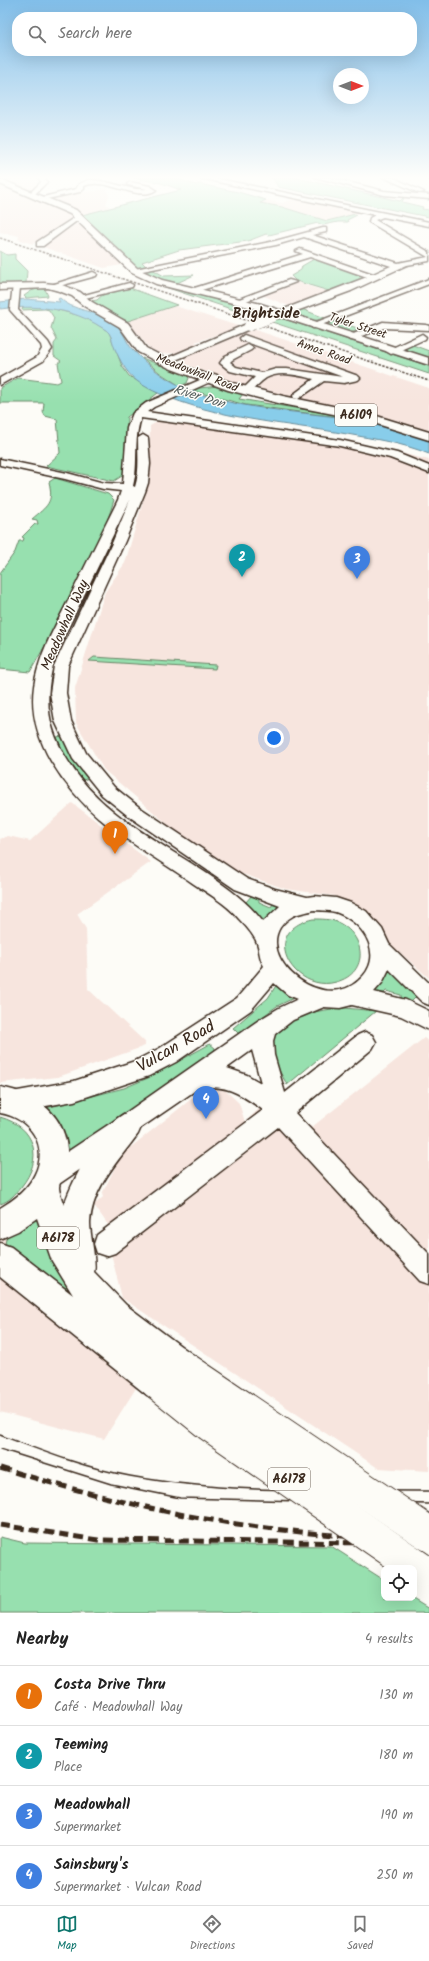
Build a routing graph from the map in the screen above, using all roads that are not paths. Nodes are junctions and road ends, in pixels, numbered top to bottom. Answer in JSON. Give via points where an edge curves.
{"nodes":[{"id":1,"x":116,"y":252,"type":"edge"},
{"id":2,"x":229,"y":252,"type":"edge"},
{"id":3,"x":304,"y":252,"type":"edge"},
{"id":4,"x":356,"y":252,"type":"edge"},
{"id":5,"x":309,"y":254,"type":"junction"},
{"id":6,"x":429,"y":258,"type":"edge"},
{"id":7,"x":398,"y":266,"type":"junction"},
{"id":8,"x":135,"y":271,"type":"junction"},
{"id":9,"x":248,"y":273,"type":"junction"},
{"id":10,"x":92,"y":274,"type":"dead end"},
{"id":11,"x":373,"y":277,"type":"junction"},
{"id":12,"x":261,"y":278,"type":"dead end"},
{"id":13,"x":429,"y":281,"type":"edge"},
{"id":14,"x":286,"y":283,"type":"dead end"},
{"id":15,"x":129,"y":285,"type":"dead end"},
{"id":16,"x":45,"y":286,"type":"junction"},
{"id":17,"x":412,"y":287,"type":"junction"},
{"id":18,"x":0,"y":288,"type":"edge"},
{"id":19,"x":192,"y":290,"type":"junction"},
{"id":20,"x":423,"y":291,"type":"dead end"},
{"id":21,"x":258,"y":293,"type":"junction"},
{"id":22,"x":15,"y":294,"type":"junction"},
{"id":23,"x":81,"y":297,"type":"junction"},
{"id":24,"x":272,"y":298,"type":"dead end"},
{"id":25,"x":238,"y":301,"type":"junction"},
{"id":26,"x":279,"y":311,"type":"junction"},
{"id":27,"x":313,"y":325,"type":"junction"},
{"id":28,"x":424,"y":335,"type":"edge"},
{"id":29,"x":350,"y":337,"type":"junction"},
{"id":30,"x":244,"y":338,"type":"dead end"},
{"id":31,"x":248,"y":348,"type":"dead end"},
{"id":32,"x":391,"y":350,"type":"junction"},
{"id":33,"x":158,"y":358,"type":"junction"},
{"id":34,"x":179,"y":360,"type":"junction"},
{"id":35,"x":428,"y":362,"type":"edge"},
{"id":36,"x":263,"y":376,"type":"junction"},
{"id":37,"x":323,"y":377,"type":"junction"},
{"id":38,"x":215,"y":380,"type":"junction"},
{"id":39,"x":0,"y":382,"type":"edge"},
{"id":40,"x":194,"y":382,"type":"junction"},
{"id":41,"x":246,"y":390,"type":"junction"},
{"id":42,"x":298,"y":396,"type":"dead end"},
{"id":43,"x":158,"y":404,"type":"junction"},
{"id":44,"x":142,"y":415,"type":"junction"},
{"id":45,"x":164,"y":418,"type":"junction"},
{"id":46,"x":143,"y":429,"type":"junction"},
{"id":47,"x":429,"y":436,"type":"edge"},
{"id":48,"x":0,"y":462,"type":"edge"},
{"id":49,"x":429,"y":470,"type":"edge"},
{"id":50,"x":131,"y":488,"type":"junction"},
{"id":51,"x":57,"y":655,"type":"junction"},
{"id":52,"x":118,"y":800,"type":"junction"},
{"id":53,"x":100,"y":810,"type":"junction"},
{"id":54,"x":143,"y":818,"type":"junction"},
{"id":55,"x":166,"y":856,"type":"junction"},
{"id":56,"x":304,"y":904,"type":"junction"},
{"id":57,"x":265,"y":939,"type":"junction"},
{"id":58,"x":381,"y":949,"type":"junction"},
{"id":59,"x":273,"y":967,"type":"junction"},
{"id":60,"x":352,"y":996,"type":"junction"},
{"id":61,"x":429,"y":996,"type":"edge"},
{"id":62,"x":322,"y":999,"type":"junction"},
{"id":63,"x":429,"y":1021,"type":"edge"},
{"id":64,"x":266,"y":1027,"type":"junction"},
{"id":65,"x":365,"y":1042,"type":"dead end"},
{"id":66,"x":194,"y":1079,"type":"junction"},
{"id":67,"x":6,"y":1101,"type":"edge"},
{"id":68,"x":278,"y":1109,"type":"junction"},
{"id":69,"x":128,"y":1125,"type":"junction"},
{"id":70,"x":46,"y":1182,"type":"junction"},
{"id":71,"x":0,"y":1224,"type":"edge"},
{"id":72,"x":106,"y":1244,"type":"dead end"},
{"id":73,"x":0,"y":1258,"type":"edge"},
{"id":74,"x":429,"y":1272,"type":"edge"},
{"id":75,"x":84,"y":1284,"type":"junction"},
{"id":76,"x":167,"y":1372,"type":"junction"},
{"id":77,"x":429,"y":1534,"type":"edge"},
{"id":78,"x":425,"y":1573,"type":"edge"}],
"edges":[{"from":1,"to":8,"type":"main road"},
{"from":2,"to":8,"type":"street"},
{"from":3,"to":5,"type":"street"},
{"from":4,"to":7,"type":"street"},
{"from":5,"to":9,"type":"street"},
{"from":5,"to":11,"type":"street"},
{"from":6,"to":7,"type":"street"},
{"from":7,"to":11,"type":"street"},
{"from":8,"to":19,"type":"main road","name":"Tyler Street","via":[[160,282]]},
{"from":9,"to":12,"type":"street"},
{"from":9,"to":19,"type":"street"},
{"from":10,"to":16,"type":"street"},
{"from":11,"to":26,"type":"street","via":[[296,308]]},
{"from":13,"to":17,"type":"street"},
{"from":14,"to":21,"type":"street"},
{"from":15,"to":23,"type":"street"},
{"from":16,"to":22,"type":"main road"},
{"from":16,"to":23,"type":"main road","name":"Meadowhall Road","number":"A6109","via":[[68,290]]},
{"from":17,"to":20,"type":"street"},
{"from":17,"to":27,"type":"street"},
{"from":18,"to":22,"type":"main road"},
{"from":19,"to":25,"type":"main road","name":"Tyler Street"},
{"from":21,"to":24,"type":"street"},
{"from":21,"to":25,"type":"street"},
{"from":22,"to":39,"type":"street","via":[[14,310],[47,349],[40,359]]},
{"from":23,"to":33,"type":"main road","name":"Meadowhall Road","number":"A6109","via":[[88,304],[124,325],[139,346]]},
{"from":25,"to":26,"type":"main road","name":"Tyler Street"},
{"from":26,"to":27,"type":"main road","name":"Tyler Street"},
{"from":26,"to":34,"type":"street","bridge":true},
{"from":27,"to":29,"type":"main road","name":"Tyler Street"},
{"from":28,"to":29,"type":"street","via":[[388,324],[378,325]]},
{"from":28,"to":32,"type":"street"},
{"from":29,"to":32,"type":"main road","name":"Tyler Street"},
{"from":30,"to":37,"type":"street","name":"Amos Road","via":[[354,378],[344,380]]},
{"from":31,"to":36,"type":"street","via":[[228,358],[225,363],[233,369]]},
{"from":32,"to":35,"type":"main road","name":"Tyler Street"},
{"from":33,"to":34,"type":"main road","name":"Meadowhall Road","number":"A6109"},
{"from":33,"to":40,"type":"main road","name":"Meadowhall Road","number":"A6109"},
{"from":34,"to":38,"type":"main road","name":"Meadowhall Road","number":"A6109"},
{"from":36,"to":37,"type":"street","name":"Amos Road","via":[[288,372]]},
{"from":36,"to":41,"type":"street","name":"Amos Road"},
{"from":37,"to":42,"type":"street"},
{"from":38,"to":40,"type":"main road"},
{"from":38,"to":41,"type":"main road","name":"Meadowhall Road","number":"A6109"},
{"from":40,"to":43,"type":"street","name":"Meadowhall Way"},
{"from":41,"to":47,"type":"main road","name":"Meadowhall Road","number":"A6109","via":[[367,417]]},
{"from":43,"to":44,"type":"street","name":"Meadowhall Way"},
{"from":43,"to":45,"type":"street"},
{"from":44,"to":45,"type":"street"},
{"from":44,"to":46,"type":"street","name":"Meadowhall Way"},
{"from":44,"to":50,"type":"street","name":"Meadowhall Way","via":[[132,428]]},
{"from":45,"to":46,"type":"street"},
{"from":45,"to":49,"type":"street","via":[[368,448]]},
{"from":46,"to":50,"type":"street","name":"Meadowhall Way","via":[[142,483]]},
{"from":48,"to":50,"type":"street","via":[[66,476],[113,491]]},
{"from":50,"to":51,"type":"street","name":"Meadowhall Way","via":[[97,576]]},
{"from":51,"to":52,"type":"street","name":"Meadowhall Way","via":[[58,693],[66,727],[79,755]]},
{"from":51,"to":53,"type":"street","name":"Meadowhall Way","via":[[43,672],[40,707],[45,733],[70,777]]},
{"from":52,"to":53,"type":"street"},
{"from":52,"to":54,"type":"street","name":"Meadowhall Way"},
{"from":53,"to":55,"type":"street","name":"Meadowhall Way"},
{"from":54,"to":55,"type":"street","via":[[144,831],[159,845]]},
{"from":54,"to":56,"type":"street","name":"Meadowhall Way","via":[[242,884],[272,896]]},
{"from":55,"to":57,"type":"street","name":"Meadowhall Way","via":[[246,913]]},
{"from":56,"to":57,"type":"street","via":[[279,916]]},
{"from":56,"to":58,"type":"street","via":[[324,903],[350,910],[373,929]]},
{"from":57,"to":59,"type":"street"},
{"from":58,"to":60,"type":"street","via":[[380,968],[376,976],[362,991]]},
{"from":58,"to":61,"type":"street"},
{"from":59,"to":62,"type":"street","via":[[294,989]]},
{"from":59,"to":67,"type":"street","name":"Vulcan Road","via":[[244,1004],[168,1055],[141,1069],[74,1091]]},
{"from":60,"to":62,"type":"street"},
{"from":60,"to":63,"type":"street","via":[[406,1009]]},
{"from":62,"to":64,"type":"street","via":[[286,1014]]},
{"from":64,"to":66,"type":"street"},
{"from":64,"to":68,"type":"street","via":[[262,1047]]},
{"from":65,"to":68,"type":"street"},
{"from":66,"to":68,"type":"street","via":[[224,1076],[241,1083]]},
{"from":66,"to":69,"type":"street"},
{"from":67,"to":70,"type":"main road","number":"A6178","via":[[33,1112],[48,1130],[53,1154]]},
{"from":68,"to":72,"type":"street"},
{"from":68,"to":74,"type":"street"},
{"from":69,"to":70,"type":"street"},
{"from":69,"to":75,"type":"main road","via":[[91,1173],[77,1209],[75,1242]]},
{"from":70,"to":71,"type":"main road","number":"A6178","via":[[25,1210]]},
{"from":70,"to":75,"type":"main road","number":"A6178","via":[[62,1248]]},
{"from":73,"to":76,"type":"main road","number":"A6178"},
{"from":75,"to":76,"type":"main road","number":"A6178"},
{"from":76,"to":77,"type":"main road","number":"A6178","bridge":true},
{"from":76,"to":78,"type":"main road","number":"A6178","bridge":true,"via":[[210,1424]]}]}
